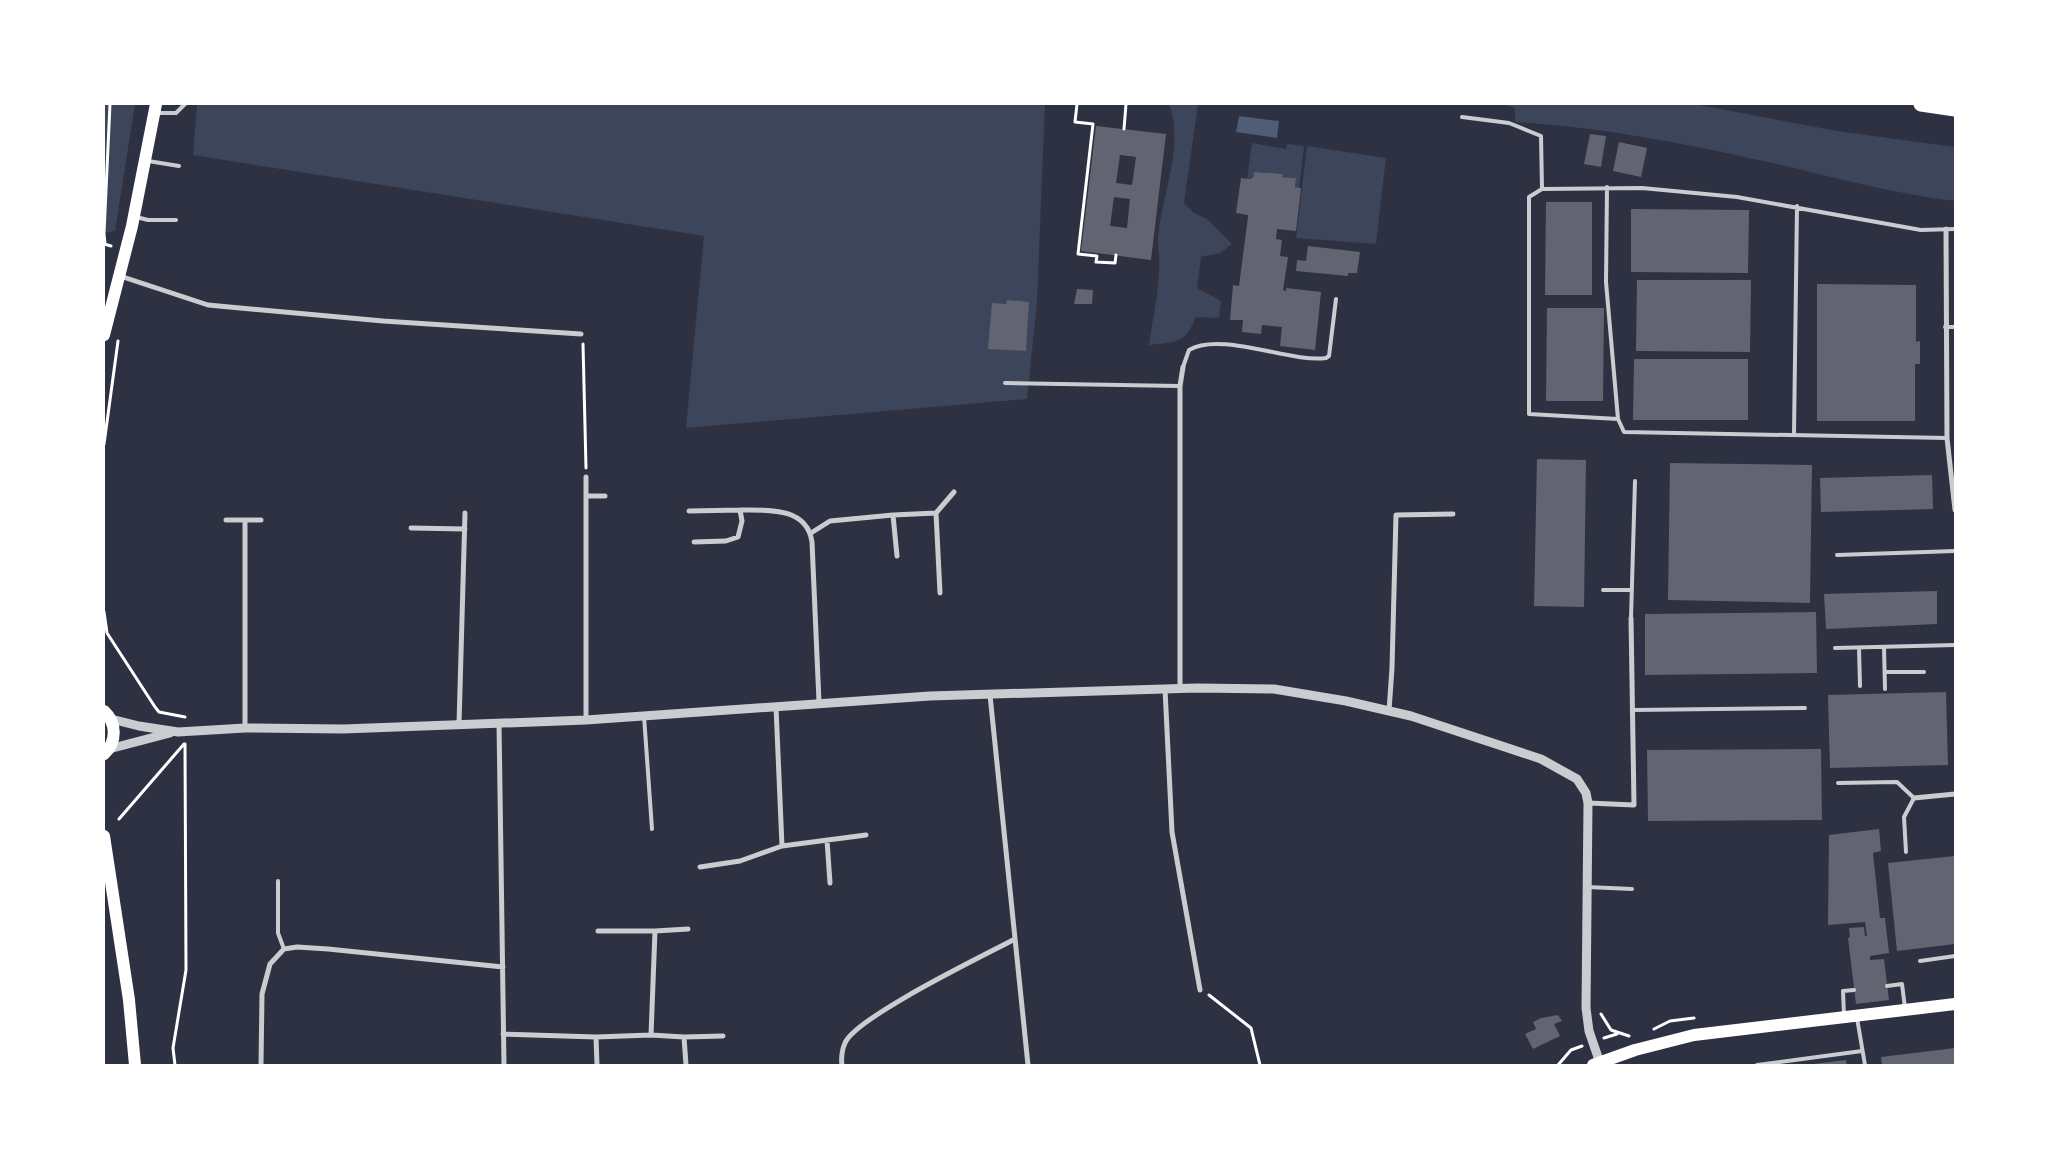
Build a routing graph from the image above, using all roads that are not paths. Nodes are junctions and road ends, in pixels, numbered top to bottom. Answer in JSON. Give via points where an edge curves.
{"nodes":[{"id":1,"x":185,"y":104,"type":"edge"},
{"id":2,"x":1921,"y":104,"type":"edge"},
{"id":3,"x":155,"y":108,"type":"edge"},
{"id":4,"x":1955,"y":109,"type":"edge"},
{"id":5,"x":1462,"y":116,"type":"dead end"},
{"id":6,"x":146,"y":160,"type":"junction"},
{"id":7,"x":179,"y":166,"type":"dead end"},
{"id":8,"x":1607,"y":187,"type":"junction"},
{"id":9,"x":1542,"y":189,"type":"junction"},
{"id":10,"x":1797,"y":206,"type":"junction"},
{"id":11,"x":134,"y":217,"type":"junction"},
{"id":12,"x":176,"y":220,"type":"dead end"},
{"id":13,"x":1946,"y":228,"type":"junction"},
{"id":14,"x":1955,"y":229,"type":"edge"},
{"id":15,"x":120,"y":276,"type":"junction"},
{"id":16,"x":1336,"y":299,"type":"dead end"},
{"id":17,"x":1945,"y":327,"type":"junction"},
{"id":18,"x":1955,"y":327,"type":"edge"},
{"id":19,"x":581,"y":334,"type":"road end"},
{"id":20,"x":104,"y":335,"type":"edge"},
{"id":21,"x":1183,"y":367,"type":"joint"},
{"id":22,"x":1005,"y":383,"type":"dead end"},
{"id":23,"x":1180,"y":386,"type":"junction"},
{"id":24,"x":1618,"y":418,"type":"junction"},
{"id":25,"x":1794,"y":434,"type":"junction"},
{"id":26,"x":1947,"y":438,"type":"junction"},
{"id":27,"x":1953,"y":458,"type":"edge"},
{"id":28,"x":586,"y":477,"type":"road end"},
{"id":29,"x":1634,"y":481,"type":"dead end"},
{"id":30,"x":954,"y":492,"type":"dead end"},
{"id":31,"x":586,"y":496,"type":"junction"},
{"id":32,"x":605,"y":496,"type":"dead end"},
{"id":33,"x":740,"y":510,"type":"junction"},
{"id":34,"x":1955,"y":510,"type":"edge"},
{"id":35,"x":689,"y":511,"type":"dead end"},
{"id":36,"x":465,"y":513,"type":"dead end"},
{"id":37,"x":936,"y":513,"type":"junction"},
{"id":38,"x":1453,"y":514,"type":"dead end"},
{"id":39,"x":893,"y":515,"type":"junction"},
{"id":40,"x":226,"y":520,"type":"dead end"},
{"id":41,"x":245,"y":520,"type":"junction"},
{"id":42,"x":261,"y":520,"type":"dead end"},
{"id":43,"x":411,"y":528,"type":"dead end"},
{"id":44,"x":465,"y":529,"type":"junction"},
{"id":45,"x":811,"y":533,"type":"junction"},
{"id":46,"x":694,"y":542,"type":"dead end"},
{"id":47,"x":1955,"y":551,"type":"edge"},
{"id":48,"x":1837,"y":555,"type":"dead end"},
{"id":49,"x":897,"y":556,"type":"dead end"},
{"id":50,"x":1604,"y":590,"type":"dead end"},
{"id":51,"x":1632,"y":590,"type":"junction"},
{"id":52,"x":940,"y":593,"type":"dead end"},
{"id":53,"x":1631,"y":618,"type":"joint"},
{"id":54,"x":1955,"y":645,"type":"edge"},
{"id":55,"x":1884,"y":647,"type":"junction"},
{"id":56,"x":1835,"y":648,"type":"dead end"},
{"id":57,"x":1859,"y":648,"type":"junction"},
{"id":58,"x":1884,"y":672,"type":"junction"},
{"id":59,"x":1924,"y":672,"type":"dead end"},
{"id":60,"x":1860,"y":686,"type":"dead end"},
{"id":61,"x":1180,"y":688,"type":"junction"},
{"id":62,"x":1165,"y":689,"type":"junction"},
{"id":63,"x":1885,"y":689,"type":"dead end"},
{"id":64,"x":990,"y":696,"type":"junction"},
{"id":65,"x":819,"y":702,"type":"junction"},
{"id":66,"x":776,"y":706,"type":"junction"},
{"id":67,"x":1805,"y":708,"type":"dead end"},
{"id":68,"x":1632,"y":710,"type":"junction"},
{"id":69,"x":1389,"y":711,"type":"junction"},
{"id":70,"x":643,"y":714,"type":"junction"},
{"id":71,"x":107,"y":715,"type":"edge"},
{"id":72,"x":586,"y":720,"type":"junction"},
{"id":73,"x":499,"y":722,"type":"junction"},
{"id":74,"x":459,"y":724,"type":"junction"},
{"id":75,"x":245,"y":728,"type":"junction"},
{"id":76,"x":178,"y":732,"type":"junction"},
{"id":77,"x":106,"y":751,"type":"edge"},
{"id":78,"x":1838,"y":783,"type":"dead end"},
{"id":79,"x":1955,"y":794,"type":"edge"},
{"id":80,"x":1914,"y":798,"type":"junction"},
{"id":81,"x":1588,"y":803,"type":"junction"},
{"id":82,"x":652,"y":829,"type":"dead end"},
{"id":83,"x":866,"y":835,"type":"dead end"},
{"id":84,"x":104,"y":836,"type":"edge"},
{"id":85,"x":827,"y":840,"type":"junction"},
{"id":86,"x":782,"y":846,"type":"junction"},
{"id":87,"x":1906,"y":852,"type":"dead end"},
{"id":88,"x":700,"y":866,"type":"dead end"},
{"id":89,"x":278,"y":881,"type":"dead end"},
{"id":90,"x":830,"y":883,"type":"dead end"},
{"id":91,"x":1587,"y":887,"type":"junction"},
{"id":92,"x":1632,"y":889,"type":"dead end"},
{"id":93,"x":688,"y":929,"type":"dead end"},
{"id":94,"x":598,"y":931,"type":"dead end"},
{"id":95,"x":655,"y":931,"type":"junction"},
{"id":96,"x":1015,"y":939,"type":"junction"},
{"id":97,"x":284,"y":949,"type":"junction"},
{"id":98,"x":1955,"y":956,"type":"edge"},
{"id":99,"x":1920,"y":961,"type":"dead end"},
{"id":100,"x":503,"y":967,"type":"junction"},
{"id":101,"x":1887,"y":986,"type":"dead end"},
{"id":102,"x":1200,"y":990,"type":"road end"},
{"id":103,"x":1854,"y":990,"type":"dead end"},
{"id":104,"x":1955,"y":1004,"type":"edge"},
{"id":105,"x":1905,"y":1010,"type":"junction"},
{"id":106,"x":1851,"y":1016,"type":"junction"},
{"id":107,"x":503,"y":1034,"type":"junction"},
{"id":108,"x":651,"y":1035,"type":"junction"},
{"id":109,"x":723,"y":1036,"type":"dead end"},
{"id":110,"x":596,"y":1037,"type":"junction"},
{"id":111,"x":684,"y":1037,"type":"junction"},
{"id":112,"x":1862,"y":1052,"type":"junction"},
{"id":113,"x":1596,"y":1064,"type":"edge"},
{"id":114,"x":135,"y":1065,"type":"edge"},
{"id":115,"x":261,"y":1065,"type":"edge"},
{"id":116,"x":504,"y":1065,"type":"edge"},
{"id":117,"x":597,"y":1065,"type":"edge"},
{"id":118,"x":686,"y":1065,"type":"edge"},
{"id":119,"x":842,"y":1065,"type":"edge"},
{"id":120,"x":1028,"y":1065,"type":"edge"},
{"id":121,"x":1757,"y":1065,"type":"edge"},
{"id":122,"x":1865,"y":1065,"type":"edge"}],
"edges":[{"from":1,"to":3,"type":"lane","via":[[176,113]]},
{"from":2,"to":4,"type":"highway"},
{"from":3,"to":6,"type":"main road"},
{"from":5,"to":9,"type":"lane","via":[[1509,123],[1542,136]]},
{"from":6,"to":7,"type":"lane"},
{"from":6,"to":11,"type":"main road"},
{"from":8,"to":9,"type":"lane"},
{"from":8,"to":10,"type":"lane","via":[[1737,197]]},
{"from":8,"to":24,"type":"lane","via":[[1606,282]]},
{"from":9,"to":24,"type":"lane","via":[[1528,197],[1530,414]]},
{"from":10,"to":13,"type":"lane","via":[[1921,230]]},
{"from":10,"to":25,"type":"lane"},
{"from":11,"to":12,"type":"lane"},
{"from":11,"to":15,"type":"main road"},
{"from":13,"to":14,"type":"lane"},
{"from":13,"to":17,"type":"street"},
{"from":15,"to":19,"type":"street","via":[[208,305]]},
{"from":15,"to":20,"type":"main road"},
{"from":16,"to":21,"type":"lane","via":[[1329,356],[1326,358],[1223,344],[1198,344],[1189,350]]},
{"from":17,"to":18,"type":"lane"},
{"from":17,"to":26,"type":"street"},
{"from":21,"to":23,"type":"street"},
{"from":22,"to":23,"type":"lane"},
{"from":23,"to":61,"type":"street"},
{"from":24,"to":25,"type":"lane","via":[[1624,432]]},
{"from":25,"to":26,"type":"lane"},
{"from":26,"to":27,"type":"street"},
{"from":27,"to":34,"type":"street"},
{"from":28,"to":31,"type":"street"},
{"from":29,"to":51,"type":"lane"},
{"from":30,"to":37,"type":"street"},
{"from":31,"to":32,"type":"street"},
{"from":31,"to":72,"type":"street"},
{"from":33,"to":35,"type":"street"},
{"from":33,"to":45,"type":"street","via":[[777,510],[805,522]]},
{"from":33,"to":46,"type":"street","via":[[742,522],[738,537],[726,541]]},
{"from":36,"to":44,"type":"street"},
{"from":37,"to":39,"type":"street"},
{"from":37,"to":52,"type":"street"},
{"from":38,"to":69,"type":"street","via":[[1396,515]]},
{"from":39,"to":45,"type":"street","via":[[830,521]]},
{"from":39,"to":49,"type":"street"},
{"from":40,"to":41,"type":"street"},
{"from":41,"to":42,"type":"street"},
{"from":41,"to":75,"type":"street"},
{"from":43,"to":44,"type":"street"},
{"from":44,"to":74,"type":"street"},
{"from":45,"to":65,"type":"street"},
{"from":47,"to":48,"type":"lane"},
{"from":50,"to":51,"type":"lane"},
{"from":51,"to":53,"type":"lane"},
{"from":53,"to":68,"type":"street"},
{"from":54,"to":55,"type":"lane"},
{"from":55,"to":57,"type":"lane"},
{"from":55,"to":58,"type":"lane"},
{"from":56,"to":57,"type":"lane"},
{"from":57,"to":60,"type":"lane"},
{"from":58,"to":59,"type":"lane"},
{"from":58,"to":63,"type":"lane"},
{"from":61,"to":62,"type":"street"},
{"from":61,"to":69,"type":"street","via":[[1274,689]]},
{"from":62,"to":64,"type":"street"},
{"from":62,"to":102,"type":"street","via":[[1172,832]]},
{"from":64,"to":65,"type":"street"},
{"from":64,"to":96,"type":"street"},
{"from":65,"to":66,"type":"street"},
{"from":66,"to":70,"type":"street"},
{"from":66,"to":86,"type":"street"},
{"from":67,"to":68,"type":"lane"},
{"from":68,"to":81,"type":"street","via":[[1634,805]]},
{"from":69,"to":81,"type":"street","via":[[1541,759],[1577,779]]},
{"from":70,"to":72,"type":"street"},
{"from":70,"to":82,"type":"lane"},
{"from":71,"to":76,"type":"street","via":[[139,726]]},
{"from":71,"to":77,"type":"main road","via":[[114,734]]},
{"from":72,"to":73,"type":"street"},
{"from":73,"to":74,"type":"street"},
{"from":73,"to":100,"type":"street"},
{"from":74,"to":75,"type":"street","via":[[343,729]]},
{"from":75,"to":76,"type":"street"},
{"from":76,"to":77,"type":"street"},
{"from":78,"to":80,"type":"lane","via":[[1897,782]]},
{"from":79,"to":80,"type":"street"},
{"from":80,"to":87,"type":"lane","via":[[1904,817]]},
{"from":81,"to":91,"type":"street"},
{"from":83,"to":85,"type":"street"},
{"from":84,"to":114,"type":"main road","via":[[129,1000]]},
{"from":85,"to":86,"type":"street"},
{"from":85,"to":90,"type":"street"},
{"from":86,"to":88,"type":"street","via":[[740,862]]},
{"from":89,"to":97,"type":"lane","via":[[278,933]]},
{"from":91,"to":92,"type":"lane"},
{"from":91,"to":113,"type":"street","via":[[1586,1008]]},
{"from":93,"to":95,"type":"street"},
{"from":94,"to":95,"type":"street"},
{"from":95,"to":108,"type":"street"},
{"from":96,"to":119,"type":"street","via":[[898,1001],[858,1029],[845,1042]]},
{"from":96,"to":120,"type":"street"},
{"from":97,"to":100,"type":"street","via":[[328,949]]},
{"from":97,"to":115,"type":"street","via":[[270,964],[262,994]]},
{"from":98,"to":99,"type":"lane"},
{"from":100,"to":107,"type":"street"},
{"from":101,"to":105,"type":"lane","via":[[1902,984]]},
{"from":103,"to":106,"type":"lane","via":[[1843,991]]},
{"from":104,"to":105,"type":"main road"},
{"from":105,"to":106,"type":"main road"},
{"from":106,"to":112,"type":"lane"},
{"from":106,"to":113,"type":"main road","via":[[1694,1034]]},
{"from":107,"to":110,"type":"street"},
{"from":107,"to":116,"type":"street"},
{"from":108,"to":110,"type":"street"},
{"from":108,"to":111,"type":"street"},
{"from":109,"to":111,"type":"street"},
{"from":110,"to":117,"type":"street"},
{"from":111,"to":118,"type":"street"},
{"from":112,"to":121,"type":"lane"},
{"from":112,"to":122,"type":"lane"}]}
